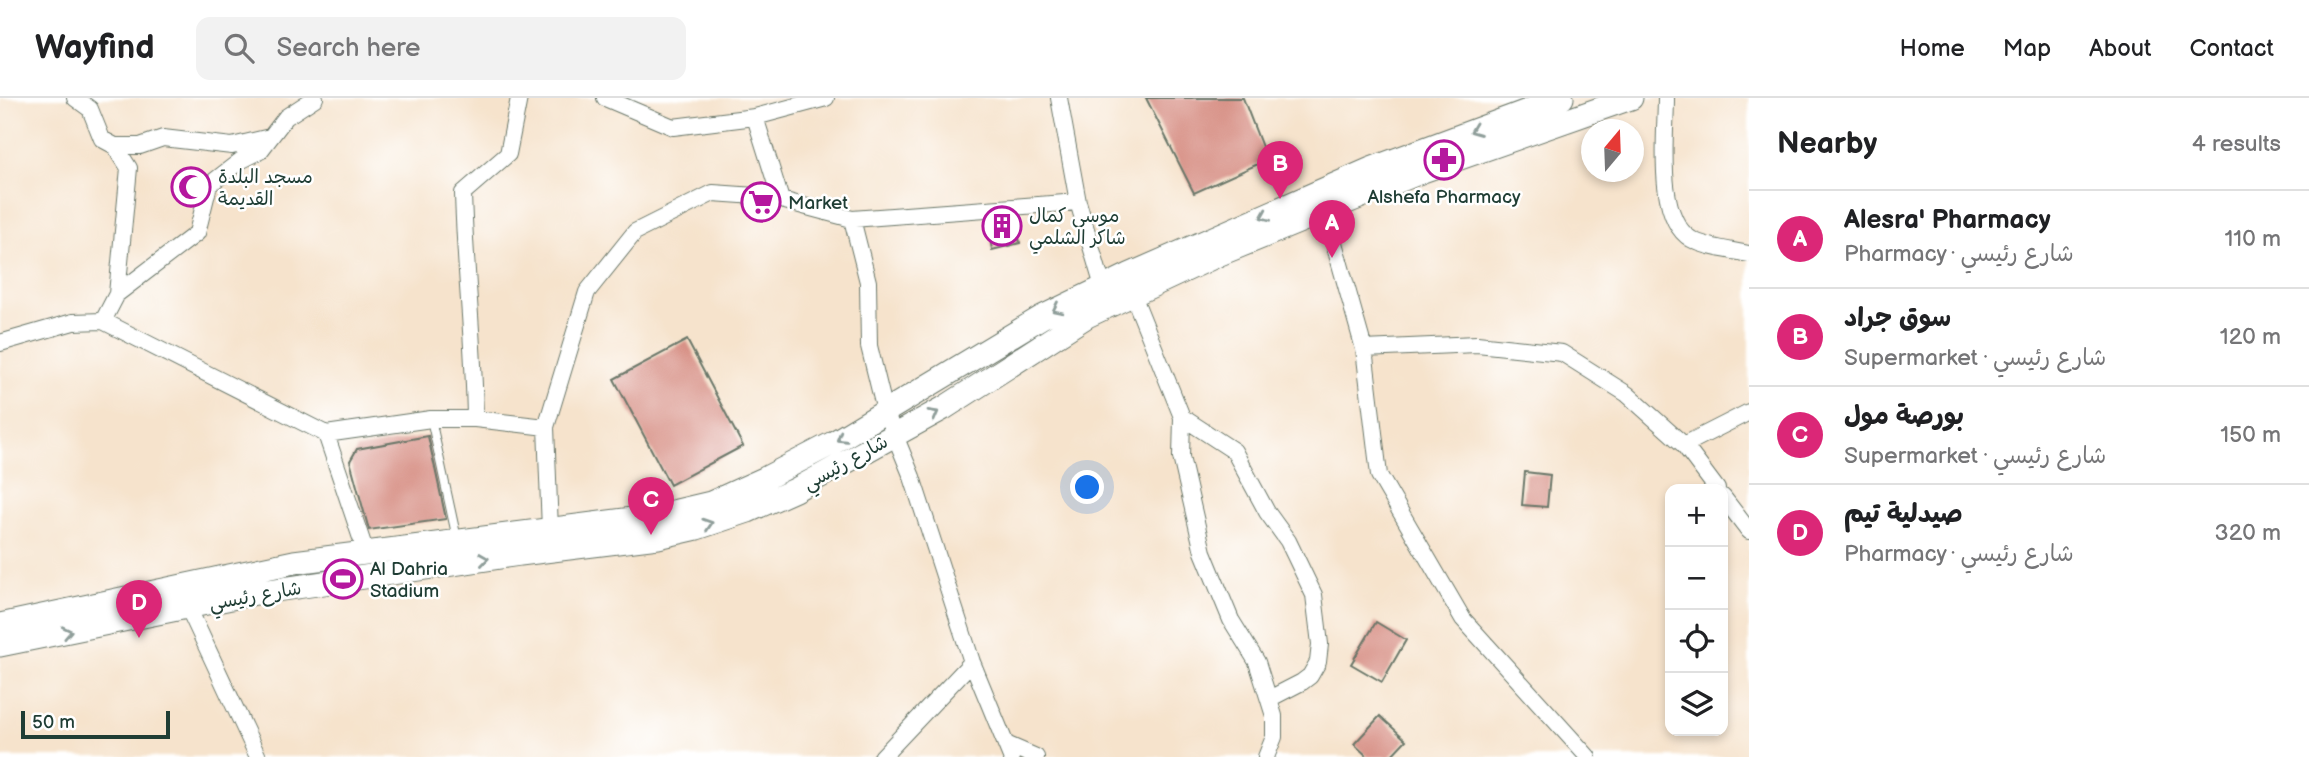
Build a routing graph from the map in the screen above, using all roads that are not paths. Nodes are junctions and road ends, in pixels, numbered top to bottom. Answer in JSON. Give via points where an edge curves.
{"nodes":[{"id":1,"x":75,"y":98,"type":"edge"},
{"id":2,"x":315,"y":98,"type":"edge"},
{"id":3,"x":519,"y":98,"type":"edge"},
{"id":4,"x":605,"y":98,"type":"edge"},
{"id":5,"x":826,"y":98,"type":"edge"},
{"id":6,"x":1059,"y":98,"type":"edge"},
{"id":7,"x":1562,"y":98,"type":"edge"},
{"id":8,"x":1631,"y":98,"type":"edge"},
{"id":9,"x":1666,"y":98,"type":"edge"},
{"id":10,"x":1533,"y":112,"type":"edge"},
{"id":11,"x":755,"y":117,"type":"junction"},
{"id":12,"x":270,"y":137,"type":"junction"},
{"id":13,"x":115,"y":146,"type":"junction"},
{"id":14,"x":781,"y":200,"type":"junction"},
{"id":15,"x":1078,"y":202,"type":"junction"},
{"id":16,"x":1325,"y":211,"type":"junction"},
{"id":17,"x":852,"y":219,"type":"junction"},
{"id":18,"x":1749,"y":254,"type":"edge"},
{"id":19,"x":1103,"y":287,"type":"junction"},
{"id":20,"x":117,"y":294,"type":"junction"},
{"id":21,"x":1133,"y":295,"type":"junction"},
{"id":22,"x":103,"y":321,"type":"junction"},
{"id":23,"x":0,"y":343,"type":"edge"},
{"id":24,"x":1364,"y":349,"type":"junction"},
{"id":25,"x":885,"y":411,"type":"junction"},
{"id":26,"x":1749,"y":412,"type":"edge"},
{"id":27,"x":1182,"y":417,"type":"junction"},
{"id":28,"x":431,"y":419,"type":"junction"},
{"id":29,"x":475,"y":419,"type":"junction"},
{"id":30,"x":546,"y":427,"type":"junction"},
{"id":31,"x":326,"y":434,"type":"junction"},
{"id":32,"x":894,"y":435,"type":"junction"},
{"id":33,"x":1684,"y":445,"type":"junction"},
{"id":34,"x":1713,"y":484,"type":"edge"},
{"id":35,"x":1728,"y":503,"type":"edge"},
{"id":36,"x":1749,"y":531,"type":"edge"},
{"id":37,"x":553,"y":540,"type":"junction"},
{"id":38,"x":457,"y":542,"type":"junction"},
{"id":39,"x":366,"y":553,"type":"junction"},
{"id":40,"x":196,"y":582,"type":"junction"},
{"id":41,"x":188,"y":607,"type":"junction"},
{"id":42,"x":0,"y":625,"type":"edge"},
{"id":43,"x":0,"y":645,"type":"edge"},
{"id":44,"x":972,"y":662,"type":"junction"},
{"id":45,"x":1269,"y":699,"type":"junction"},
{"id":46,"x":1008,"y":750,"type":"edge"},
{"id":47,"x":893,"y":753,"type":"edge"},
{"id":48,"x":258,"y":757,"type":"edge"},
{"id":49,"x":1036,"y":757,"type":"edge"},
{"id":50,"x":1266,"y":757,"type":"edge"},
{"id":51,"x":1588,"y":757,"type":"edge"}],
"edges":[{"from":1,"to":13,"type":"street","via":[[90,109],[102,139]]},
{"from":2,"to":12,"type":"street","via":[[286,117]]},
{"from":3,"to":29,"type":"street","via":[[508,154],[463,193]]},
{"from":4,"to":11,"type":"street","via":[[673,127]]},
{"from":5,"to":11,"type":"street"},
{"from":6,"to":15,"type":"street"},
{"from":7,"to":10,"type":"main road","name":"شارع رئيسي"},
{"from":8,"to":10,"type":"main road","name":"شارع رئيسي"},
{"from":9,"to":18,"type":"street","via":[[1668,200],[1677,225],[1698,242]]},
{"from":10,"to":16,"type":"main road","name":"شارع رئيسي","via":[[1423,171]]},
{"from":10,"to":19,"type":"main road","name":"شارع رئيسي","one_way":true,"via":[[1371,169]]},
{"from":11,"to":14,"type":"street"},
{"from":12,"to":13,"type":"street","via":[[232,146],[163,138],[140,146]]},
{"from":12,"to":20,"type":"street","via":[[260,151],[209,186],[197,233]]},
{"from":13,"to":20,"type":"street","via":[[130,168]]},
{"from":14,"to":17,"type":"street"},
{"from":14,"to":30,"type":"street","via":[[713,193],[635,232],[587,292]]},
{"from":15,"to":17,"type":"street"},
{"from":15,"to":19,"type":"street"},
{"from":16,"to":21,"type":"main road","name":"شارع رئيسي"},
{"from":16,"to":24,"type":"street"},
{"from":17,"to":25,"type":"street","via":[[868,282],[869,346]]},
{"from":19,"to":25,"type":"main road","name":"شارع رئيسي","one_way":true,"via":[[1042,317]]},
{"from":20,"to":22,"type":"street"},
{"from":21,"to":27,"type":"street"},
{"from":32,"to":21,"type":"main road","name":"شارع رئيسي","one_way":true,"via":[[1087,316]]},
{"from":22,"to":23,"type":"street","via":[[73,322]]},
{"from":22,"to":31,"type":"street"},
{"from":24,"to":33,"type":"street","via":[[1478,344],[1562,353],[1627,394]]},
{"from":24,"to":51,"type":"street","via":[[1379,475],[1463,619]]},
{"from":25,"to":32,"type":"street"},
{"from":25,"to":37,"type":"main road","name":"شارع رئيسي","one_way":true,"via":[[810,455],[711,503]]},
{"from":26,"to":33,"type":"street"},
{"from":27,"to":45,"type":"street","via":[[1181,457],[1203,552],[1231,620],[1257,662]]},
{"from":27,"to":45,"type":"street","via":[[1234,451],[1314,595],[1318,662],[1302,682]]},
{"from":28,"to":29,"type":"street"},
{"from":28,"to":31,"type":"street"},
{"from":28,"to":38,"type":"lane"},
{"from":29,"to":30,"type":"street"},
{"from":30,"to":37,"type":"street"},
{"from":31,"to":39,"type":"street"},
{"from":37,"to":32,"type":"main road","name":"شارع رئيسي","one_way":true,"via":[[658,537],[697,528],[748,512],[795,490]]},
{"from":32,"to":44,"type":"street"},
{"from":33,"to":34,"type":"street"},
{"from":35,"to":36,"type":"street"},
{"from":37,"to":38,"type":"main road","name":"شارع رئيسي"},
{"from":41,"to":37,"type":"main road","name":"شارع رئيسي","one_way":true},
{"from":38,"to":39,"type":"main road","name":"شارع رئيسي"},
{"from":39,"to":40,"type":"main road","name":"شارع رئيسي"},
{"from":40,"to":41,"type":"street"},
{"from":40,"to":42,"type":"main road","name":"شارع رئيسي"},
{"from":43,"to":41,"type":"main road","name":"شارع رئيسي","one_way":true},
{"from":41,"to":48,"type":"street"},
{"from":44,"to":46,"type":"street"},
{"from":44,"to":47,"type":"street"},
{"from":45,"to":50,"type":"street","via":[[1275,729]]},
{"from":46,"to":49,"type":"street"}]}
